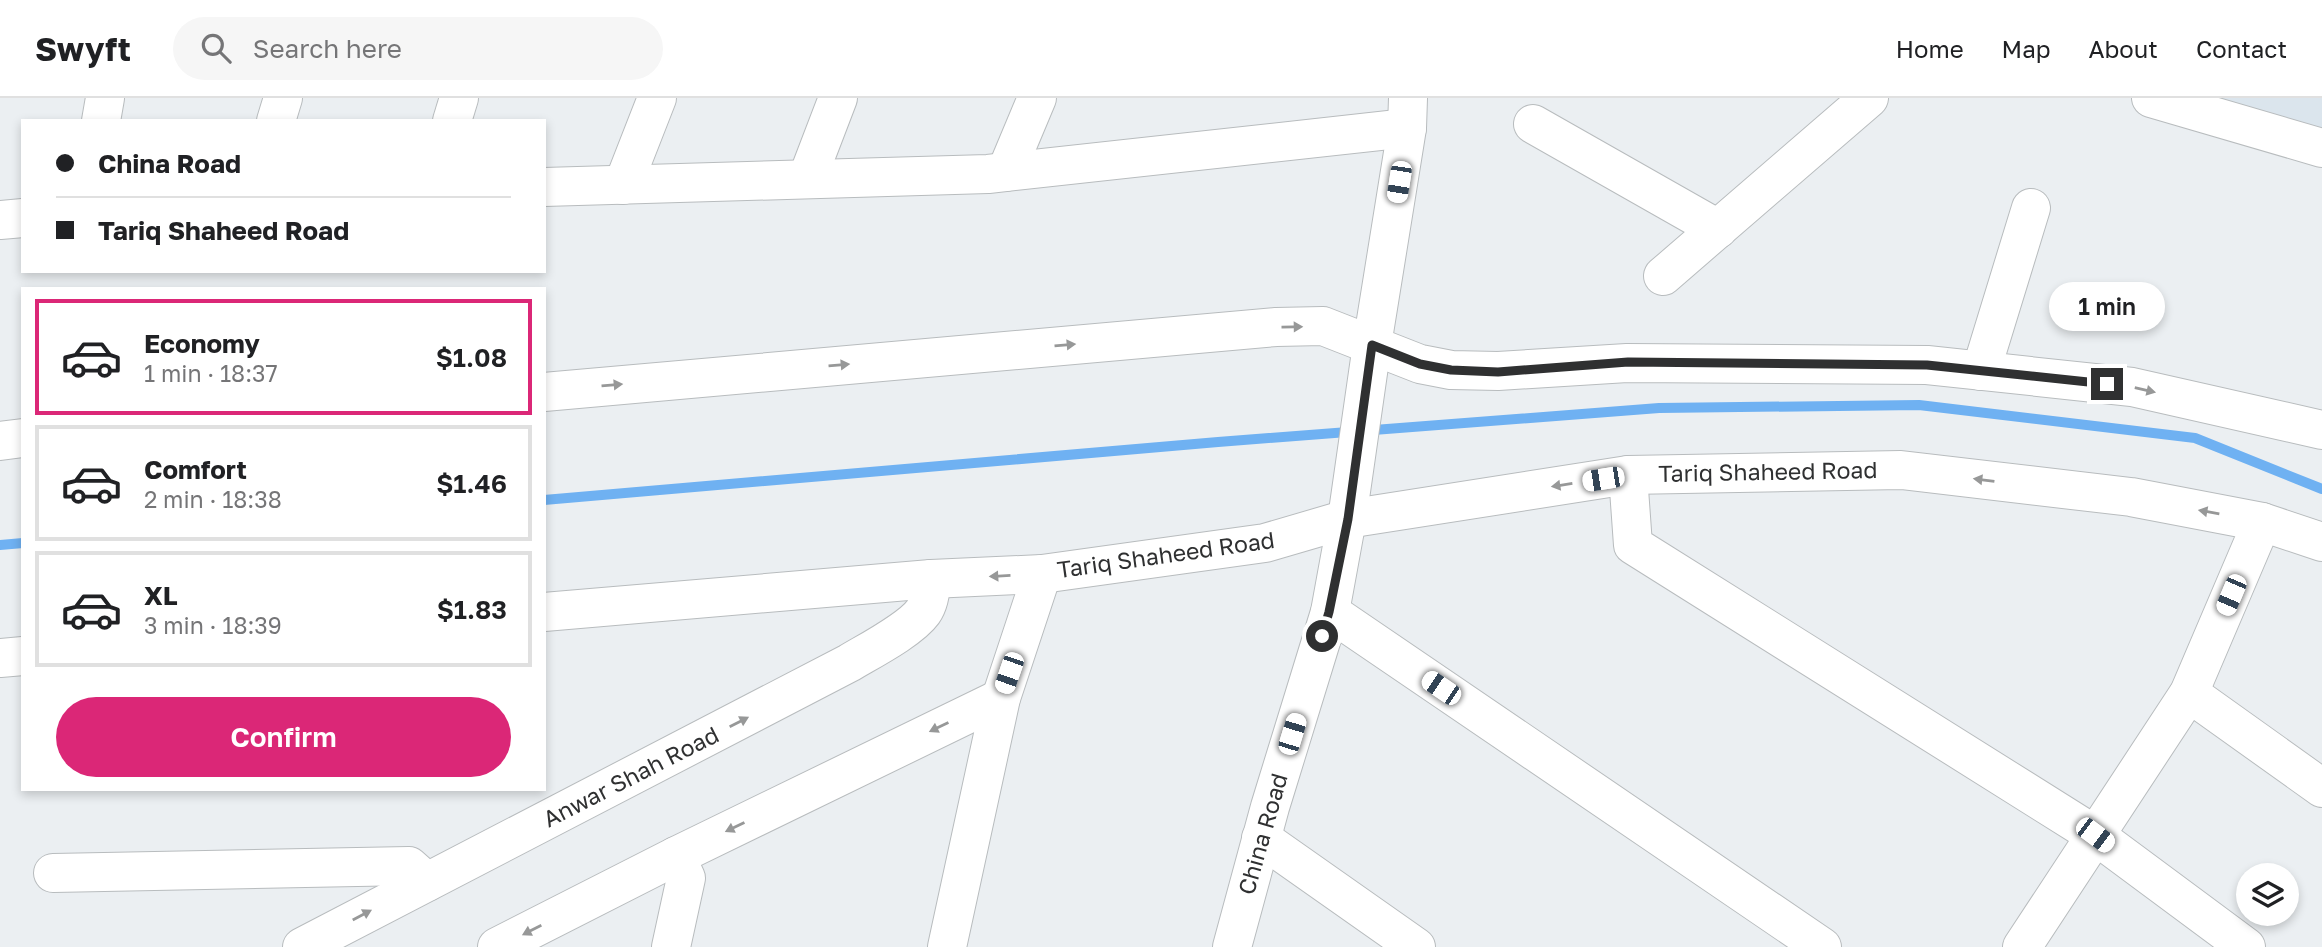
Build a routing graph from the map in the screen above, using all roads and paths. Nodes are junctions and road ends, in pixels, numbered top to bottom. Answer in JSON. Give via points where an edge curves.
{"nodes":[{"id":1,"x":105,"y":98,"type":"edge"},
{"id":2,"x":283,"y":98,"type":"edge"},
{"id":3,"x":458,"y":98,"type":"edge"},
{"id":4,"x":657,"y":98,"type":"edge"},
{"id":5,"x":838,"y":98,"type":"edge"},
{"id":6,"x":1037,"y":98,"type":"edge"},
{"id":7,"x":1869,"y":98,"type":"edge"},
{"id":8,"x":2151,"y":98,"type":"edge"},
{"id":9,"x":1408,"y":113,"type":"edge"},
{"id":10,"x":100,"y":119,"type":"edge"},
{"id":11,"x":277,"y":119,"type":"edge"},
{"id":12,"x":453,"y":119,"type":"edge"},
{"id":13,"x":1533,"y":124,"type":"dead end"},
{"id":14,"x":2322,"y":148,"type":"edge"},
{"id":15,"x":1006,"y":172,"type":"junction"},
{"id":16,"x":807,"y":179,"type":"junction"},
{"id":17,"x":624,"y":185,"type":"junction"},
{"id":18,"x":546,"y":187,"type":"edge"},
{"id":19,"x":2031,"y":208,"type":"dead end"},
{"id":20,"x":21,"y":218,"type":"edge"},
{"id":21,"x":0,"y":220,"type":"edge"},
{"id":22,"x":1718,"y":229,"type":"junction"},
{"id":23,"x":1663,"y":276,"type":"dead end"},
{"id":24,"x":1372,"y":345,"type":"junction"},
{"id":25,"x":1981,"y":370,"type":"junction"},
{"id":26,"x":546,"y":391,"type":"edge"},
{"id":27,"x":2322,"y":430,"type":"edge"},
{"id":28,"x":21,"y":439,"type":"edge"},
{"id":29,"x":0,"y":440,"type":"edge"},
{"id":30,"x":1628,"y":475,"type":"junction"},
{"id":31,"x":1349,"y":501,"type":"junction"},
{"id":32,"x":2262,"y":522,"type":"junction"},
{"id":33,"x":2322,"y":542,"type":"edge"},
{"id":34,"x":1042,"y":574,"type":"junction"},
{"id":35,"x":931,"y":579,"type":"junction"},
{"id":36,"x":546,"y":612,"type":"edge"},
{"id":37,"x":1329,"y":612,"type":"junction"},
{"id":38,"x":21,"y":656,"type":"edge"},
{"id":39,"x":0,"y":658,"type":"edge"},
{"id":40,"x":2189,"y":693,"type":"junction"},
{"id":41,"x":1000,"y":698,"type":"junction"},
{"id":42,"x":2322,"y":788,"type":"edge"},
{"id":43,"x":2095,"y":835,"type":"junction"},
{"id":44,"x":1261,"y":838,"type":"junction"},
{"id":45,"x":676,"y":856,"type":"junction"},
{"id":46,"x":52,"y":873,"type":"dead end"},
{"id":47,"x":427,"y":881,"type":"junction"},
{"id":48,"x":302,"y":947,"type":"edge"},
{"id":49,"x":498,"y":947,"type":"edge"},
{"id":50,"x":671,"y":947,"type":"edge"},
{"id":51,"x":947,"y":947,"type":"edge"},
{"id":52,"x":1232,"y":947,"type":"edge"},
{"id":53,"x":1416,"y":947,"type":"edge"},
{"id":54,"x":1822,"y":947,"type":"edge"},
{"id":55,"x":2022,"y":947,"type":"edge"},
{"id":56,"x":2246,"y":947,"type":"edge"}],
"edges":[{"from":1,"to":10,"type":"street"},
{"from":2,"to":11,"type":"street"},
{"from":3,"to":12,"type":"street"},
{"from":4,"to":17,"type":"street"},
{"from":5,"to":16,"type":"street"},
{"from":6,"to":15,"type":"street"},
{"from":7,"to":22,"type":"street"},
{"from":8,"to":14,"type":"street"},
{"from":9,"to":15,"type":"street"},
{"from":9,"to":24,"type":"street"},
{"from":13,"to":22,"type":"street"},
{"from":15,"to":16,"type":"street"},
{"from":16,"to":17,"type":"street"},
{"from":17,"to":18,"type":"street"},
{"from":19,"to":25,"type":"street"},
{"from":20,"to":21,"type":"street"},
{"from":22,"to":23,"type":"street"},
{"from":24,"to":25,"type":"street","via":[[1420,364],[1498,372],[1628,362],[1927,365]]},
{"from":26,"to":24,"type":"street","one_way":true,"via":[[1276,327],[1323,326]]},
{"from":24,"to":31,"type":"street","name":"China Road"},
{"from":25,"to":27,"type":"street","one_way":true,"via":[[2132,387]]},
{"from":28,"to":29,"type":"street"},
{"from":30,"to":31,"type":"street","name":"Tariq Shaheed Road","one_way":true},
{"from":32,"to":30,"type":"street","name":"Tariq Shaheed Road","one_way":true,"via":[[2131,497],[1901,470]]},
{"from":30,"to":43,"type":"street","via":[[1633,545]]},
{"from":31,"to":34,"type":"street","name":"Tariq Shaheed Road","via":[[1265,543]]},
{"from":31,"to":37,"type":"street","name":"China Road"},
{"from":32,"to":33,"type":"street","name":"Tariq Shaheed Road"},
{"from":32,"to":40,"type":"street"},
{"from":34,"to":35,"type":"street","name":"Tariq Shaheed Road","one_way":true},
{"from":34,"to":41,"type":"street"},
{"from":35,"to":36,"type":"street","name":"Tariq Shaheed Road"},
{"from":47,"to":35,"type":"street","name":"Anwar Shah Road","one_way":true,"via":[[849,663],[924,611]]},
{"from":37,"to":44,"type":"street","name":"China Road"},
{"from":37,"to":54,"type":"street"},
{"from":38,"to":39,"type":"street"},
{"from":40,"to":42,"type":"street"},
{"from":40,"to":43,"type":"street"},
{"from":41,"to":45,"type":"street","one_way":true},
{"from":41,"to":51,"type":"street"},
{"from":43,"to":55,"type":"street"},
{"from":43,"to":56,"type":"street"},
{"from":44,"to":52,"type":"street","name":"China Road"},
{"from":44,"to":53,"type":"street"},
{"from":45,"to":49,"type":"street","one_way":true},
{"from":45,"to":50,"type":"street","via":[[685,878]]},
{"from":46,"to":47,"type":"street","via":[[409,866]]},
{"from":48,"to":47,"type":"street","name":"Anwar Shah Road","one_way":true}]}
